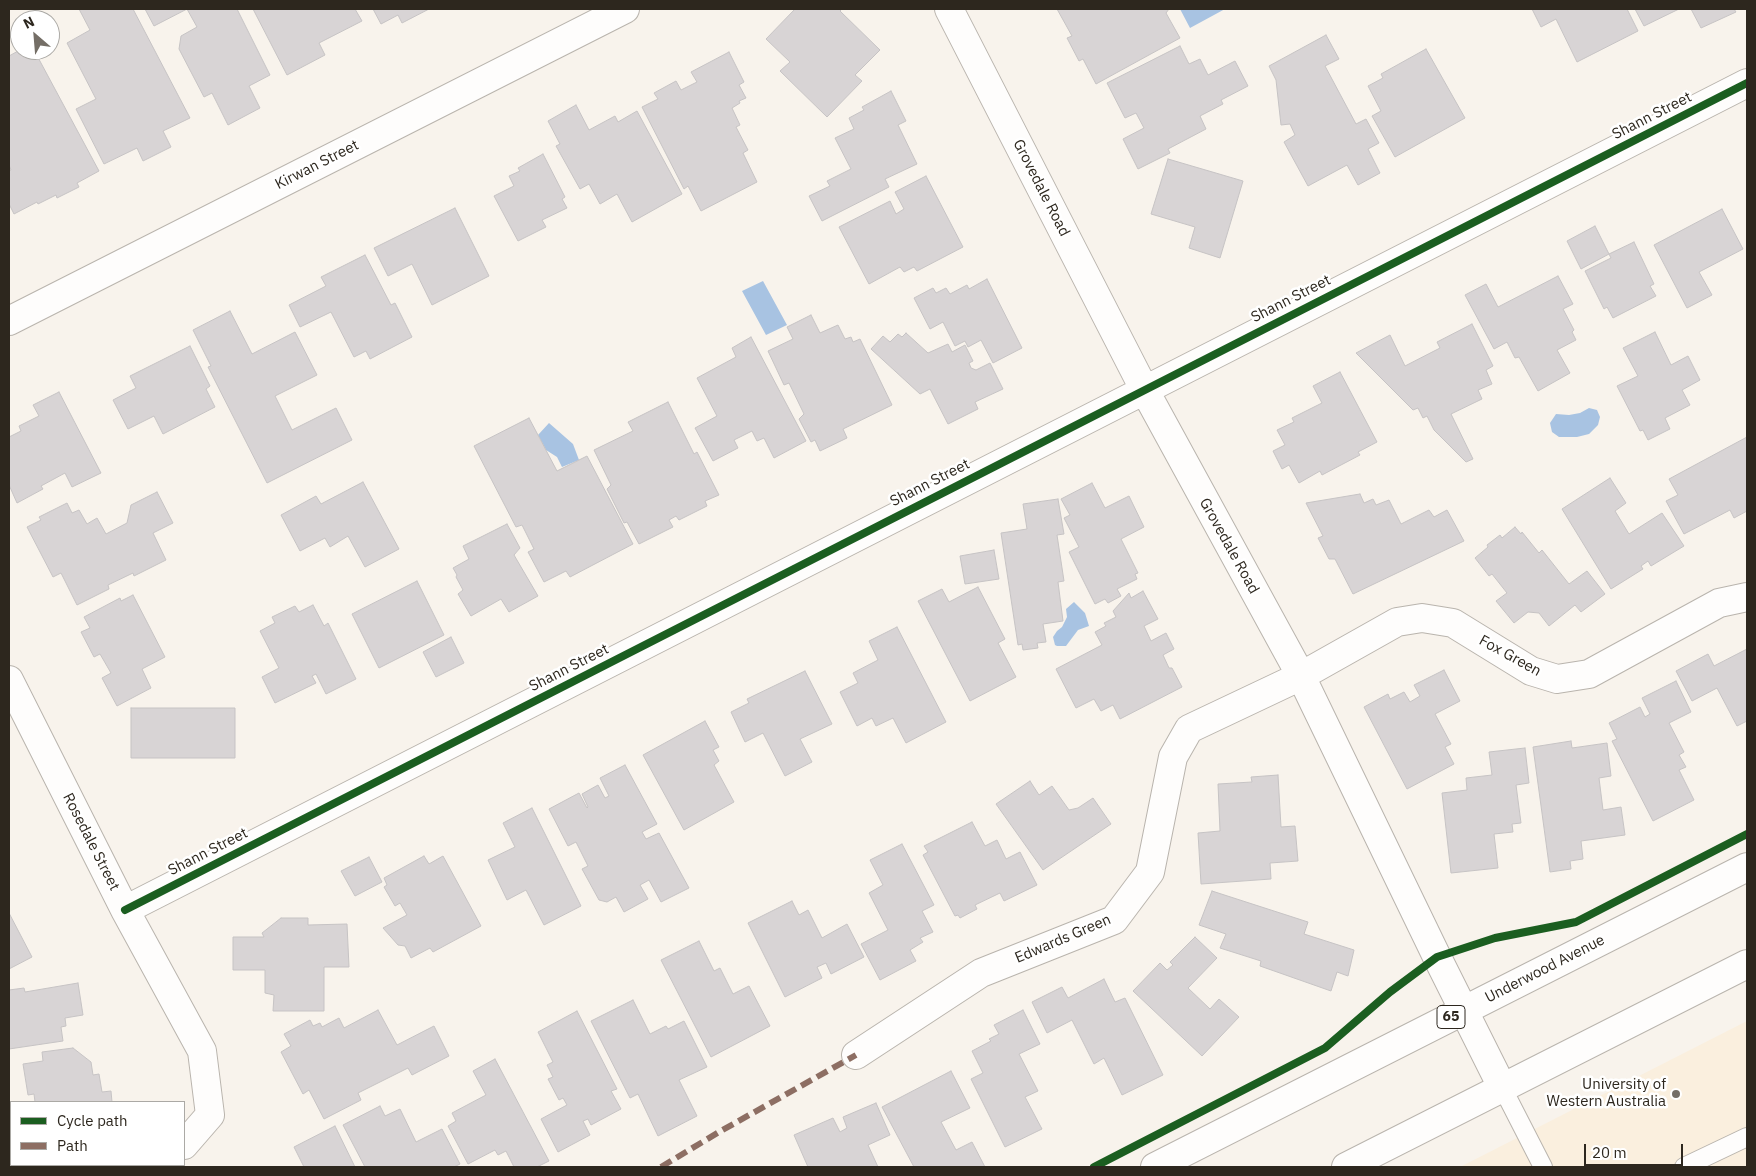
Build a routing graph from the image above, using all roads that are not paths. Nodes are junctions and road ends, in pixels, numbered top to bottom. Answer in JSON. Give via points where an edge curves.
{"nodes":[{"id":1,"x":625,"y":9,"type":"edge"},
{"id":2,"x":949,"y":9,"type":"edge"},
{"id":3,"x":1747,"y":83,"type":"edge"},
{"id":4,"x":9,"y":321,"type":"edge"},
{"id":5,"x":1144,"y":390,"type":"junction"},
{"id":6,"x":1747,"y":597,"type":"edge"},
{"id":7,"x":1301,"y":676,"type":"junction"},
{"id":8,"x":9,"y":680,"type":"edge"},
{"id":9,"x":1747,"y":867,"type":"edge"},
{"id":10,"x":125,"y":910,"type":"junction"},
{"id":11,"x":1747,"y":964,"type":"edge"},
{"id":12,"x":1463,"y":1010,"type":"junction"},
{"id":13,"x":856,"y":1055,"type":"dead end"},
{"id":14,"x":1502,"y":1087,"type":"junction"},
{"id":15,"x":1747,"y":1137,"type":"edge"},
{"id":16,"x":185,"y":1144,"type":"edge"},
{"id":17,"x":1155,"y":1167,"type":"edge"},
{"id":18,"x":1346,"y":1167,"type":"edge"},
{"id":19,"x":1543,"y":1167,"type":"edge"},
{"id":20,"x":1684,"y":1167,"type":"edge"}],
"edges":[{"from":1,"to":4,"type":"street","name":"Kirwan Street"},
{"from":2,"to":5,"type":"street","name":"Grovedale Road"},
{"from":3,"to":5,"type":"street","name":"Shann Street"},
{"from":5,"to":7,"type":"street","name":"Grovedale Road"},
{"from":5,"to":10,"type":"street","name":"Shann Street"},
{"from":6,"to":7,"type":"street","name":"Fox Green","via":[[1719,603],[1589,674],[1557,680],[1531,671],[1453,623],[1422,618],[1397,622]]},
{"from":7,"to":12,"type":"street","name":"Grovedale Road"},
{"from":7,"to":13,"type":"street","name":"Edwards Green","via":[[1189,729],[1173,757],[1150,872],[1114,920],[981,973]]},
{"from":8,"to":10,"type":"street","name":"Rosedale Street"},
{"from":9,"to":12,"type":"street","name":"Underwood Avenue","number":"65"},
{"from":10,"to":16,"type":"street","name":"Rosedale Street","via":[[202,1051],[210,1115]]},
{"from":11,"to":14,"type":"street"},
{"from":12,"to":14,"type":"street","name":"Grovedale Road"},
{"from":12,"to":17,"type":"street","name":"Underwood Avenue","number":"65"},
{"from":14,"to":18,"type":"street"},
{"from":14,"to":19,"type":"lane"},
{"from":15,"to":20,"type":"lane"}]}
